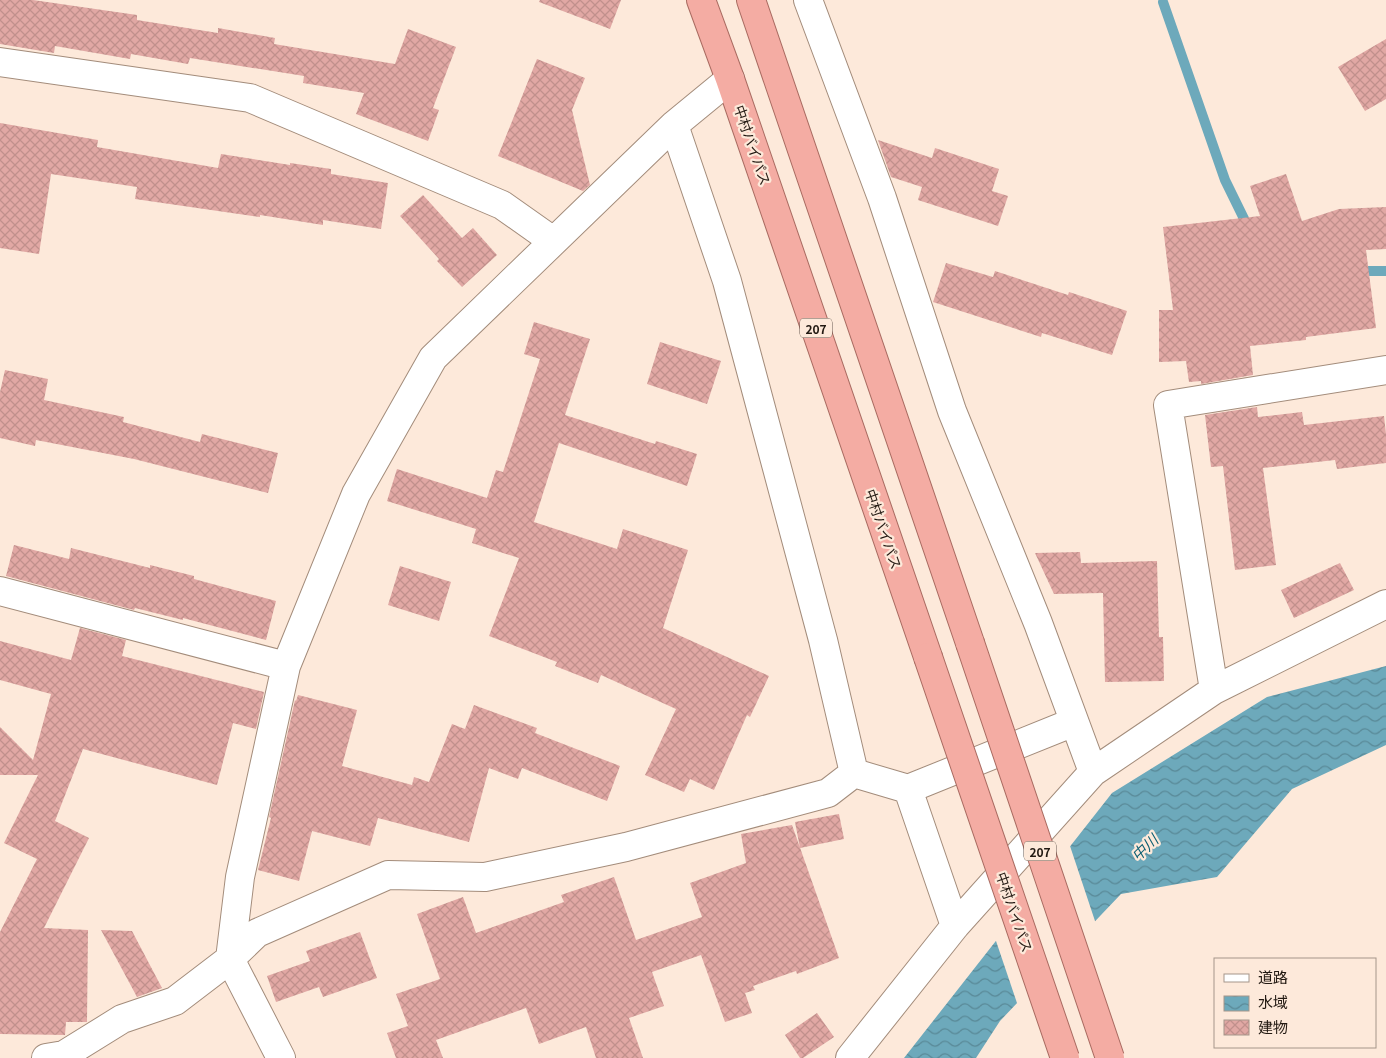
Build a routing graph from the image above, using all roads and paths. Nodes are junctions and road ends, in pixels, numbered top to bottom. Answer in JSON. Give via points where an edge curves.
{"nodes":[{"id":1,"x":701,"y":0,"type":"edge"},
{"id":2,"x":752,"y":0,"type":"edge"},
{"id":3,"x":808,"y":0,"type":"edge"},
{"id":4,"x":0,"y":62,"type":"edge"},
{"id":5,"x":730,"y":78,"type":"junction"},
{"id":6,"x":674,"y":125,"type":"junction"},
{"id":7,"x":553,"y":241,"type":"junction"},
{"id":8,"x":1386,"y":370,"type":"edge"},
{"id":9,"x":0,"y":591,"type":"edge"},
{"id":10,"x":1386,"y":604,"type":"edge"},
{"id":11,"x":286,"y":666,"type":"junction"},
{"id":12,"x":1214,"y":690,"type":"junction"},
{"id":13,"x":1074,"y":722,"type":"junction"},
{"id":14,"x":854,"y":772,"type":"junction"},
{"id":15,"x":1094,"y":772,"type":"junction"},
{"id":16,"x":908,"y":789,"type":"junction"},
{"id":17,"x":955,"y":926,"type":"junction"},
{"id":18,"x":230,"y":959,"type":"junction"},
{"id":19,"x":46,"y":1058,"type":"edge"},
{"id":20,"x":281,"y":1058,"type":"edge"},
{"id":21,"x":850,"y":1058,"type":"edge"},
{"id":22,"x":1065,"y":1058,"type":"edge"},
{"id":23,"x":1110,"y":1058,"type":"edge"}],
"edges":[{"from":1,"to":5,"type":"highway","name":"中村バイパス","number":"207"},
{"from":2,"to":23,"type":"highway","number":"207","bridge":true},
{"from":3,"to":13,"type":"street","via":[[882,198],[952,411],[1038,623]]},
{"from":4,"to":7,"type":"street","via":[[250,98],[502,205]]},
{"from":5,"to":6,"type":"street"},
{"from":5,"to":22,"type":"highway","name":"中村バイパス","number":"207","bridge":true},
{"from":6,"to":7,"type":"street"},
{"from":6,"to":14,"type":"street","via":[[727,281],[824,640]]},
{"from":7,"to":11,"type":"street","via":[[433,358],[356,494]]},
{"from":8,"to":12,"type":"street","via":[[1168,405]]},
{"from":9,"to":11,"type":"street"},
{"from":10,"to":12,"type":"street"},
{"from":11,"to":18,"type":"street","via":[[240,877]]},
{"from":12,"to":15,"type":"street"},
{"from":13,"to":15,"type":"street"},
{"from":13,"to":16,"type":"street"},
{"from":14,"to":16,"type":"street"},
{"from":14,"to":18,"type":"street","via":[[828,793],[626,846],[485,877],[388,875],[257,933]]},
{"from":15,"to":17,"type":"street"},
{"from":16,"to":17,"type":"street"},
{"from":17,"to":21,"type":"street"},
{"from":18,"to":19,"type":"street","via":[[175,1000],[122,1019],[64,1055]]},
{"from":18,"to":20,"type":"street"}]}
